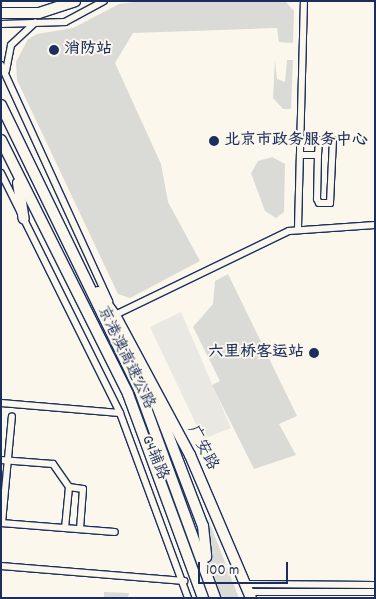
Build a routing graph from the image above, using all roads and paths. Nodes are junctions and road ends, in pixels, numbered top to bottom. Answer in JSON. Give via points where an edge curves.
{"nodes":[{"id":1,"x":63,"y":1,"type":"edge"},
{"id":2,"x":75,"y":1,"type":"edge"},
{"id":3,"x":104,"y":1,"type":"edge"},
{"id":4,"x":304,"y":1,"type":"edge"},
{"id":5,"x":1,"y":9,"type":"edge"},
{"id":6,"x":1,"y":14,"type":"edge"},
{"id":7,"x":37,"y":23,"type":"junction"},
{"id":8,"x":1,"y":24,"type":"edge"},
{"id":9,"x":1,"y":65,"type":"edge"},
{"id":10,"x":6,"y":74,"type":"junction"},
{"id":11,"x":1,"y":105,"type":"edge"},
{"id":12,"x":1,"y":140,"type":"edge"},
{"id":13,"x":301,"y":140,"type":"junction"},
{"id":14,"x":319,"y":140,"type":"junction"},
{"id":15,"x":300,"y":155,"type":"junction"},
{"id":16,"x":318,"y":155,"type":"junction"},
{"id":17,"x":1,"y":173,"type":"edge"},
{"id":18,"x":17,"y":175,"type":"junction"},
{"id":19,"x":4,"y":186,"type":"edge"},
{"id":20,"x":24,"y":219,"type":"junction"},
{"id":21,"x":375,"y":224,"type":"edge"},
{"id":22,"x":298,"y":228,"type":"junction"},
{"id":23,"x":84,"y":274,"type":"junction"},
{"id":24,"x":116,"y":317,"type":"junction"},
{"id":25,"x":147,"y":377,"type":"junction"},
{"id":26,"x":1,"y":403,"type":"edge"},
{"id":27,"x":120,"y":413,"type":"junction"},
{"id":28,"x":12,"y":416,"type":"dead end"},
{"id":29,"x":4,"y":460,"type":"edge"},
{"id":30,"x":69,"y":487,"type":"junction"},
{"id":31,"x":2,"y":523,"type":"edge"},
{"id":32,"x":65,"y":528,"type":"junction"},
{"id":33,"x":80,"y":530,"type":"junction"},
{"id":34,"x":115,"y":532,"type":"dead end"},
{"id":35,"x":1,"y":566,"type":"edge"},
{"id":36,"x":208,"y":575,"type":"junction"},
{"id":37,"x":184,"y":581,"type":"junction"},
{"id":38,"x":375,"y":585,"type":"edge"},
{"id":39,"x":248,"y":591,"type":"edge"},
{"id":40,"x":375,"y":592,"type":"edge"},
{"id":41,"x":188,"y":598,"type":"edge"},
{"id":42,"x":203,"y":598,"type":"edge"},
{"id":43,"x":215,"y":598,"type":"edge"}],
"edges":[{"from":1,"to":5,"type":"highway","via":[[42,9]]},
{"from":2,"to":6,"type":"highway","via":[[39,13]]},
{"from":3,"to":7,"type":"street","via":[[64,22]]},
{"from":4,"to":13,"type":"street"},
{"from":7,"to":8,"type":"street"},
{"from":7,"to":10,"type":"street","via":[[11,45]]},
{"from":9,"to":10,"type":"street"},
{"from":10,"to":24,"type":"street"},
{"from":11,"to":23,"type":"highway"},
{"from":12,"to":18,"type":"highway","name":"京港澳高速公路"},
{"from":13,"to":14,"type":"street"},
{"from":13,"to":15,"type":"street"},
{"from":14,"to":16,"type":"street"},
{"from":14,"to":16,"type":"street","via":[[333,140],[330,203],[319,203],[317,199]]},
{"from":15,"to":16,"type":"street"},
{"from":15,"to":22,"type":"street"},
{"from":17,"to":19,"type":"street","name":"G4辅路"},
{"from":18,"to":20,"type":"highway"},
{"from":18,"to":42,"type":"highway","name":"京港澳高速公路","via":[[128,394]]},
{"from":19,"to":20,"type":"street","name":"G4辅路"},
{"from":20,"to":27,"type":"street","name":"G4辅路"},
{"from":21,"to":22,"type":"street"},
{"from":22,"to":24,"type":"street","via":[[263,241]]},
{"from":23,"to":24,"type":"highway","name":"广安路"},
{"from":23,"to":36,"type":"highway","via":[[139,389]]},
{"from":24,"to":25,"type":"highway","name":"广安路"},
{"from":25,"to":36,"type":"highway","via":[[203,526]]},
{"from":25,"to":39,"type":"highway","name":"广安路","via":[[190,455]]},
{"from":26,"to":27,"type":"street"},
{"from":27,"to":37,"type":"street","name":"G4辅路"},
{"from":28,"to":29,"type":"street"},
{"from":29,"to":30,"type":"street","via":[[54,464]]},
{"from":29,"to":31,"type":"street"},
{"from":30,"to":32,"type":"street"},
{"from":30,"to":33,"type":"street","via":[[83,489]]},
{"from":31,"to":32,"type":"street"},
{"from":32,"to":33,"type":"street"},
{"from":33,"to":34,"type":"street"},
{"from":35,"to":37,"type":"street"},
{"from":36,"to":43,"type":"highway"},
{"from":37,"to":41,"type":"street","name":"G4辅路"},
{"from":38,"to":39,"type":"street"},
{"from":39,"to":40,"type":"street"}]}
